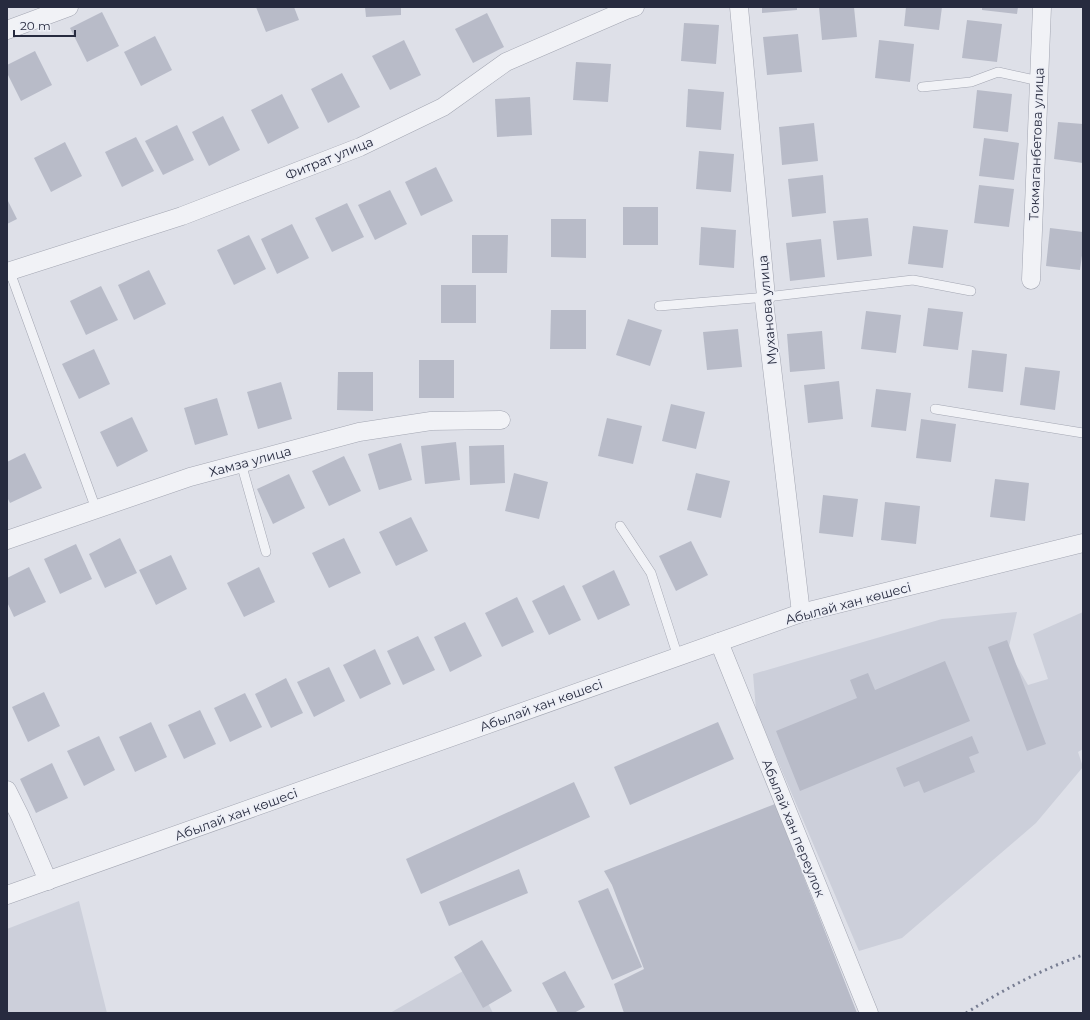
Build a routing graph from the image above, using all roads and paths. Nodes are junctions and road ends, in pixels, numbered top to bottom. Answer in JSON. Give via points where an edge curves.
{"nodes":[{"id":1,"x":69,"y":7,"type":"edge"},
{"id":2,"x":635,"y":7,"type":"edge"},
{"id":3,"x":739,"y":7,"type":"edge"},
{"id":4,"x":1042,"y":7,"type":"edge"},
{"id":5,"x":7,"y":30,"type":"edge"},
{"id":6,"x":1039,"y":81,"type":"junction"},
{"id":7,"x":922,"y":87,"type":"dead end"},
{"id":8,"x":8,"y":272,"type":"edge"},
{"id":9,"x":1031,"y":280,"type":"dead end"},
{"id":10,"x":971,"y":291,"type":"dead end"},
{"id":11,"x":766,"y":298,"type":"junction"},
{"id":12,"x":659,"y":306,"type":"dead end"},
{"id":13,"x":935,"y":409,"type":"dead end"},
{"id":14,"x":501,"y":420,"type":"dead end"},
{"id":15,"x":1083,"y":433,"type":"edge"},
{"id":16,"x":241,"y":463,"type":"junction"},
{"id":17,"x":96,"y":509,"type":"junction"},
{"id":18,"x":620,"y":526,"type":"dead end"},
{"id":19,"x":7,"y":540,"type":"edge"},
{"id":20,"x":1083,"y":543,"type":"edge"},
{"id":21,"x":266,"y":552,"type":"dead end"},
{"id":22,"x":801,"y":613,"type":"junction"},
{"id":23,"x":719,"y":642,"type":"junction"},
{"id":24,"x":678,"y":657,"type":"junction"},
{"id":25,"x":7,"y":790,"type":"edge"},
{"id":26,"x":48,"y":881,"type":"junction"},
{"id":27,"x":7,"y":895,"type":"edge"},
{"id":28,"x":869,"y":1013,"type":"edge"}],
"edges":[{"from":1,"to":5,"type":"street"},
{"from":2,"to":8,"type":"street","name":"Фитрат улица","via":[[506,62],[443,107],[360,147],[182,216]]},
{"from":3,"to":11,"type":"street","name":"Муханова улица"},
{"from":4,"to":6,"type":"street","name":"Токмаганбетова улица"},
{"from":6,"to":7,"type":"lane","via":[[998,72],[971,82]]},
{"from":6,"to":9,"type":"street","name":"Токмаганбетова улица"},
{"from":8,"to":17,"type":"lane"},
{"from":10,"to":11,"type":"lane","via":[[913,280]]},
{"from":11,"to":12,"type":"lane"},
{"from":11,"to":22,"type":"street","name":"Муханова улица","via":[[764,300]]},
{"from":13,"to":15,"type":"lane"},
{"from":14,"to":16,"type":"street","name":"Хамза улица","via":[[431,421],[359,432]]},
{"from":16,"to":17,"type":"street","name":"Хамза улица"},
{"from":16,"to":21,"type":"lane"},
{"from":17,"to":19,"type":"street","name":"Хамза улица"},
{"from":18,"to":24,"type":"lane","via":[[652,573]]},
{"from":20,"to":22,"type":"street","name":"Абылай хан көшесі"},
{"from":22,"to":23,"type":"street","name":"Абылай хан көшесі"},
{"from":23,"to":24,"type":"street","name":"Абылай хан көшесі"},
{"from":23,"to":28,"type":"street","name":"Абылай хан переулок"},
{"from":24,"to":26,"type":"street","name":"Абылай хан көшесі"},
{"from":25,"to":26,"type":"street"},
{"from":26,"to":27,"type":"street","name":"Абылай хан көшесі"}]}
